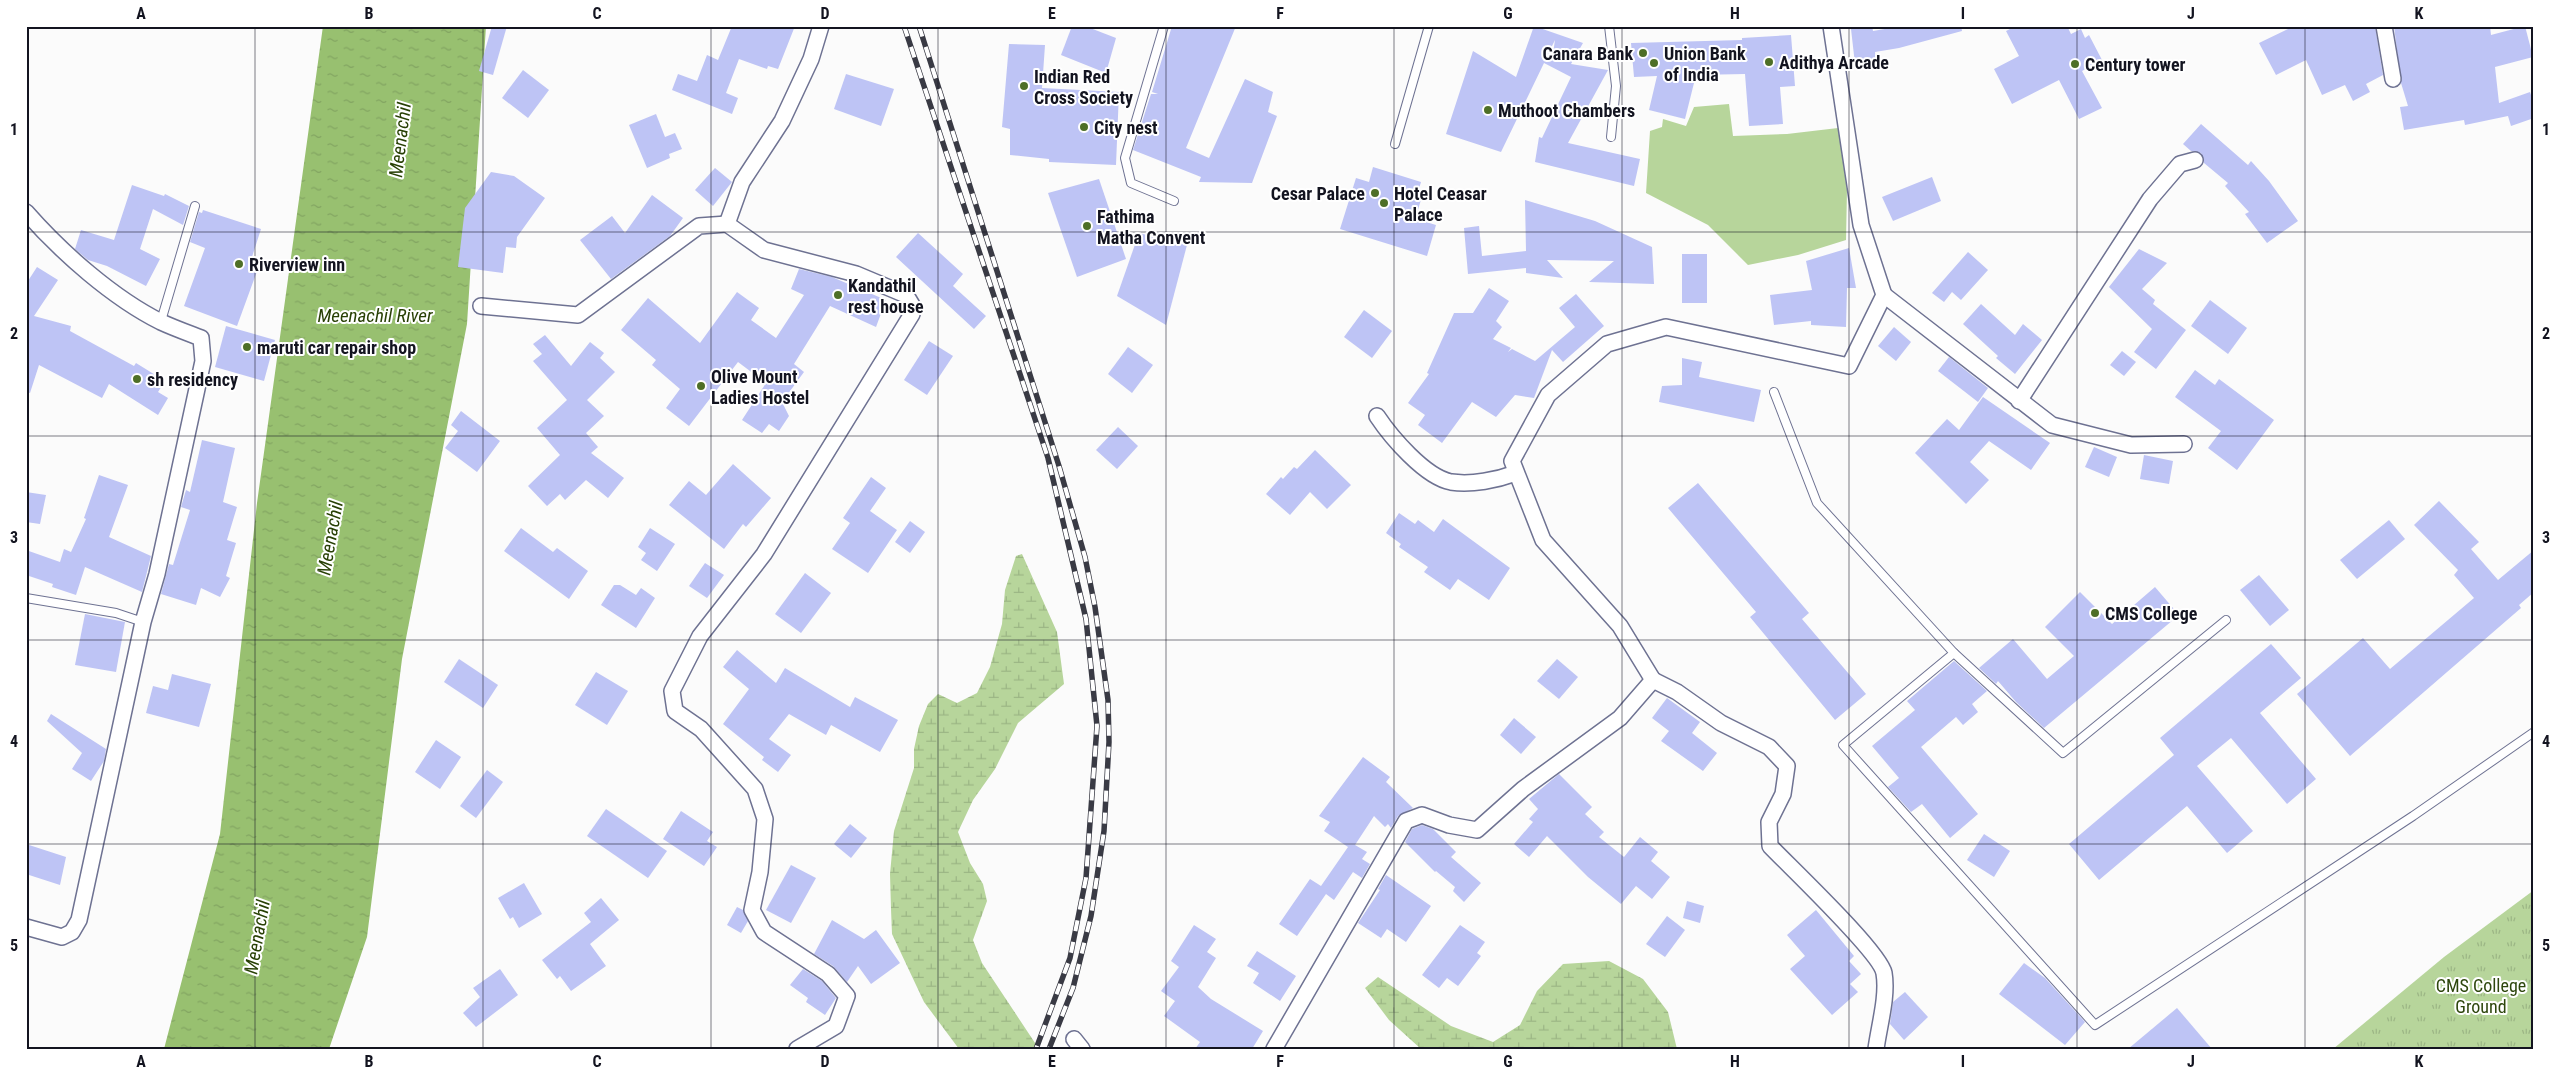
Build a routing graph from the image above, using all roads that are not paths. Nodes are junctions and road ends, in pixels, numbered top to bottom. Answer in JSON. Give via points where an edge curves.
{"nodes":[{"id":1,"x":821,"y":26,"type":"edge"},
{"id":2,"x":1164,"y":26,"type":"edge"},
{"id":3,"x":1429,"y":26,"type":"edge"},
{"id":4,"x":1609,"y":26,"type":"edge"},
{"id":5,"x":1831,"y":26,"type":"edge"},
{"id":6,"x":2384,"y":26,"type":"edge"},
{"id":7,"x":2393,"y":79,"type":"dead end"},
{"id":8,"x":1611,"y":137,"type":"dead end"},
{"id":9,"x":1395,"y":144,"type":"dead end"},
{"id":10,"x":2195,"y":160,"type":"dead end"},
{"id":11,"x":1174,"y":201,"type":"dead end"},
{"id":12,"x":195,"y":206,"type":"dead end"},
{"id":13,"x":26,"y":212,"type":"edge"},
{"id":14,"x":727,"y":224,"type":"junction"},
{"id":15,"x":1884,"y":295,"type":"junction"},
{"id":16,"x":481,"y":306,"type":"dead end"},
{"id":17,"x":160,"y":322,"type":"junction"},
{"id":18,"x":1774,"y":392,"type":"dead end"},
{"id":19,"x":2019,"y":402,"type":"junction"},
{"id":20,"x":1378,"y":416,"type":"dead end"},
{"id":21,"x":2184,"y":444,"type":"dead end"},
{"id":22,"x":1516,"y":473,"type":"junction"},
{"id":23,"x":26,"y":598,"type":"edge"},
{"id":24,"x":2226,"y":620,"type":"dead end"},
{"id":25,"x":143,"y":622,"type":"junction"},
{"id":26,"x":1954,"y":653,"type":"junction"},
{"id":27,"x":1653,"y":680,"type":"junction"},
{"id":28,"x":2534,"y":732,"type":"edge"},
{"id":29,"x":26,"y":927,"type":"edge"},
{"id":30,"x":797,"y":1049,"type":"edge"},
{"id":31,"x":1274,"y":1049,"type":"edge"},
{"id":32,"x":1876,"y":1049,"type":"edge"}],
"edges":[{"from":1,"to":14,"type":"street","via":[[811,59],[782,121],[742,182]]},
{"from":2,"to":11,"type":"lane","via":[[1125,158],[1131,183]]},
{"from":3,"to":9,"type":"lane"},
{"from":4,"to":8,"type":"lane","via":[[1616,86]]},
{"from":5,"to":15,"type":"street","via":[[1861,225]]},
{"from":6,"to":7,"type":"street"},
{"from":10,"to":19,"type":"street","via":[[2180,164],[2150,199]]},
{"from":12,"to":17,"type":"lane"},
{"from":13,"to":17,"type":"street","via":[[43,232],[108,288]]},
{"from":14,"to":16,"type":"street","via":[[699,226],[578,315]]},
{"from":14,"to":30,"type":"street","via":[[764,250],[856,274],[906,295],[912,305],[912,314],[769,546],[700,636],[672,691],[675,711],[701,729],[754,789],[765,819],[760,872],[752,910],[764,932],[828,974],[847,996],[836,1026]]},
{"from":15,"to":19,"type":"street"},
{"from":15,"to":22,"type":"street","via":[[1849,366],[1666,327],[1607,344],[1548,395],[1512,461]]},
{"from":17,"to":25,"type":"street","via":[[201,338],[203,362],[157,574]]},
{"from":18,"to":26,"type":"lane","via":[[1817,503]]},
{"from":19,"to":21,"type":"street","via":[[2059,427],[2131,445]]},
{"from":20,"to":22,"type":"street","via":[[1388,434],[1418,461],[1450,482],[1487,481]]},
{"from":22,"to":27,"type":"street","via":[[1543,540],[1620,626]]},
{"from":23,"to":25,"type":"lane","via":[[116,613]]},
{"from":24,"to":26,"type":"lane","via":[[2063,753]]},
{"from":25,"to":29,"type":"street","via":[[79,920],[72,932],[62,938]]},
{"from":26,"to":28,"type":"lane","via":[[1843,745],[2095,1025]]},
{"from":27,"to":31,"type":"street","via":[[1620,718],[1523,789],[1478,830],[1449,825],[1422,815],[1406,821]]},
{"from":27,"to":32,"type":"street","via":[[1677,692],[1720,723],[1769,747],[1787,766],[1783,794],[1769,822],[1770,846],[1846,923],[1884,971]]}]}
